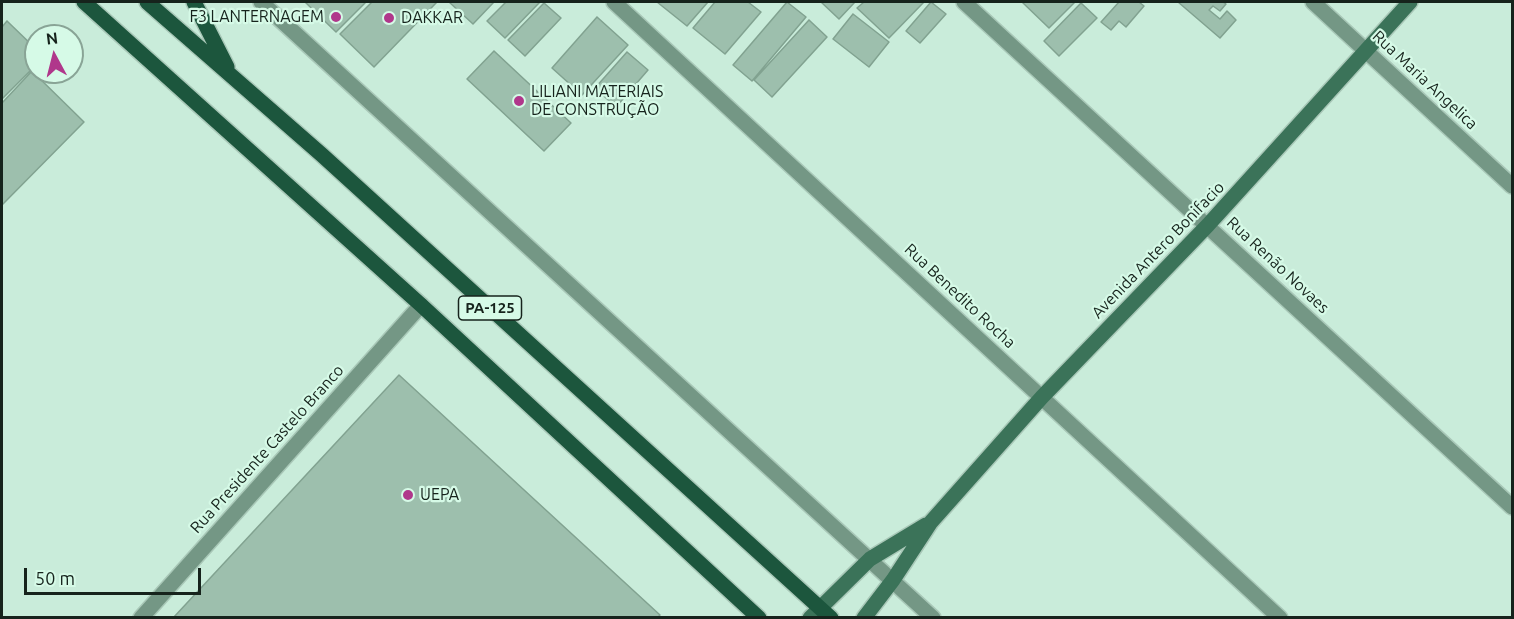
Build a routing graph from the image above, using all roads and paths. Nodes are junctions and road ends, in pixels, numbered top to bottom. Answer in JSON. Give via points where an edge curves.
{"nodes":[{"id":1,"x":147,"y":2,"type":"edge"},
{"id":2,"x":194,"y":2,"type":"edge"},
{"id":3,"x":261,"y":2,"type":"edge"},
{"id":4,"x":614,"y":2,"type":"edge"},
{"id":5,"x":964,"y":2,"type":"edge"},
{"id":6,"x":1313,"y":2,"type":"edge"},
{"id":7,"x":1410,"y":2,"type":"edge"},
{"id":8,"x":90,"y":3,"type":"edge"},
{"id":9,"x":1365,"y":50,"type":"junction"},
{"id":10,"x":231,"y":75,"type":"junction"},
{"id":11,"x":1512,"y":186,"type":"edge"},
{"id":12,"x":1208,"y":225,"type":"junction"},
{"id":13,"x":421,"y":305,"type":"junction"},
{"id":14,"x":1042,"y":397,"type":"junction"},
{"id":15,"x":1512,"y":507,"type":"edge"},
{"id":16,"x":931,"y":522,"type":"junction"},
{"id":17,"x":870,"y":559,"type":"junction"},
{"id":18,"x":893,"y":580,"type":"junction"},
{"id":19,"x":820,"y":614,"type":"edge"},
{"id":20,"x":141,"y":618,"type":"edge"},
{"id":21,"x":759,"y":618,"type":"edge"},
{"id":22,"x":864,"y":618,"type":"edge"},
{"id":23,"x":933,"y":618,"type":"edge"},
{"id":24,"x":1280,"y":618,"type":"edge"}],
"edges":[{"from":1,"to":10,"type":"main road","number":"PA-125"},
{"from":2,"to":10,"type":"main road"},
{"from":3,"to":17,"type":"street"},
{"from":4,"to":14,"type":"street","name":"Rua Benedito Rocha"},
{"from":5,"to":12,"type":"street","name":"Rua Renão Novaes"},
{"from":6,"to":9,"type":"street","name":"Rua Maria Angelica"},
{"from":7,"to":9,"type":"street","name":"Avenida Antero Bonifacio"},
{"from":8,"to":13,"type":"main road","name":"PA-125","number":"PA-125"},
{"from":9,"to":11,"type":"street","name":"Rua Maria Angelica"},
{"from":9,"to":12,"type":"street","name":"Avenida Antero Bonifacio"},
{"from":10,"to":19,"type":"main road","number":"PA-125"},
{"from":12,"to":14,"type":"street","name":"Avenida Antero Bonifacio"},
{"from":12,"to":15,"type":"street","name":"Rua Renão Novaes"},
{"from":13,"to":20,"type":"street","name":"Rua Presidente Castelo Branco"},
{"from":13,"to":21,"type":"main road","name":"PA-125","number":"PA-125"},
{"from":14,"to":16,"type":"street","name":"Avenida Antero Bonifacio"},
{"from":14,"to":24,"type":"street","name":"Rua Benedito Rocha"},
{"from":16,"to":17,"type":"street","name":"Avenida Antero Bonifacio"},
{"from":16,"to":18,"type":"street","name":"Avenida Antero Bonifacio"},
{"from":17,"to":18,"type":"street"},
{"from":17,"to":19,"type":"street","name":"Avenida Antero Bonifacio"},
{"from":18,"to":22,"type":"street","name":"Avenida Antero Bonifacio"},
{"from":18,"to":23,"type":"street"}]}
